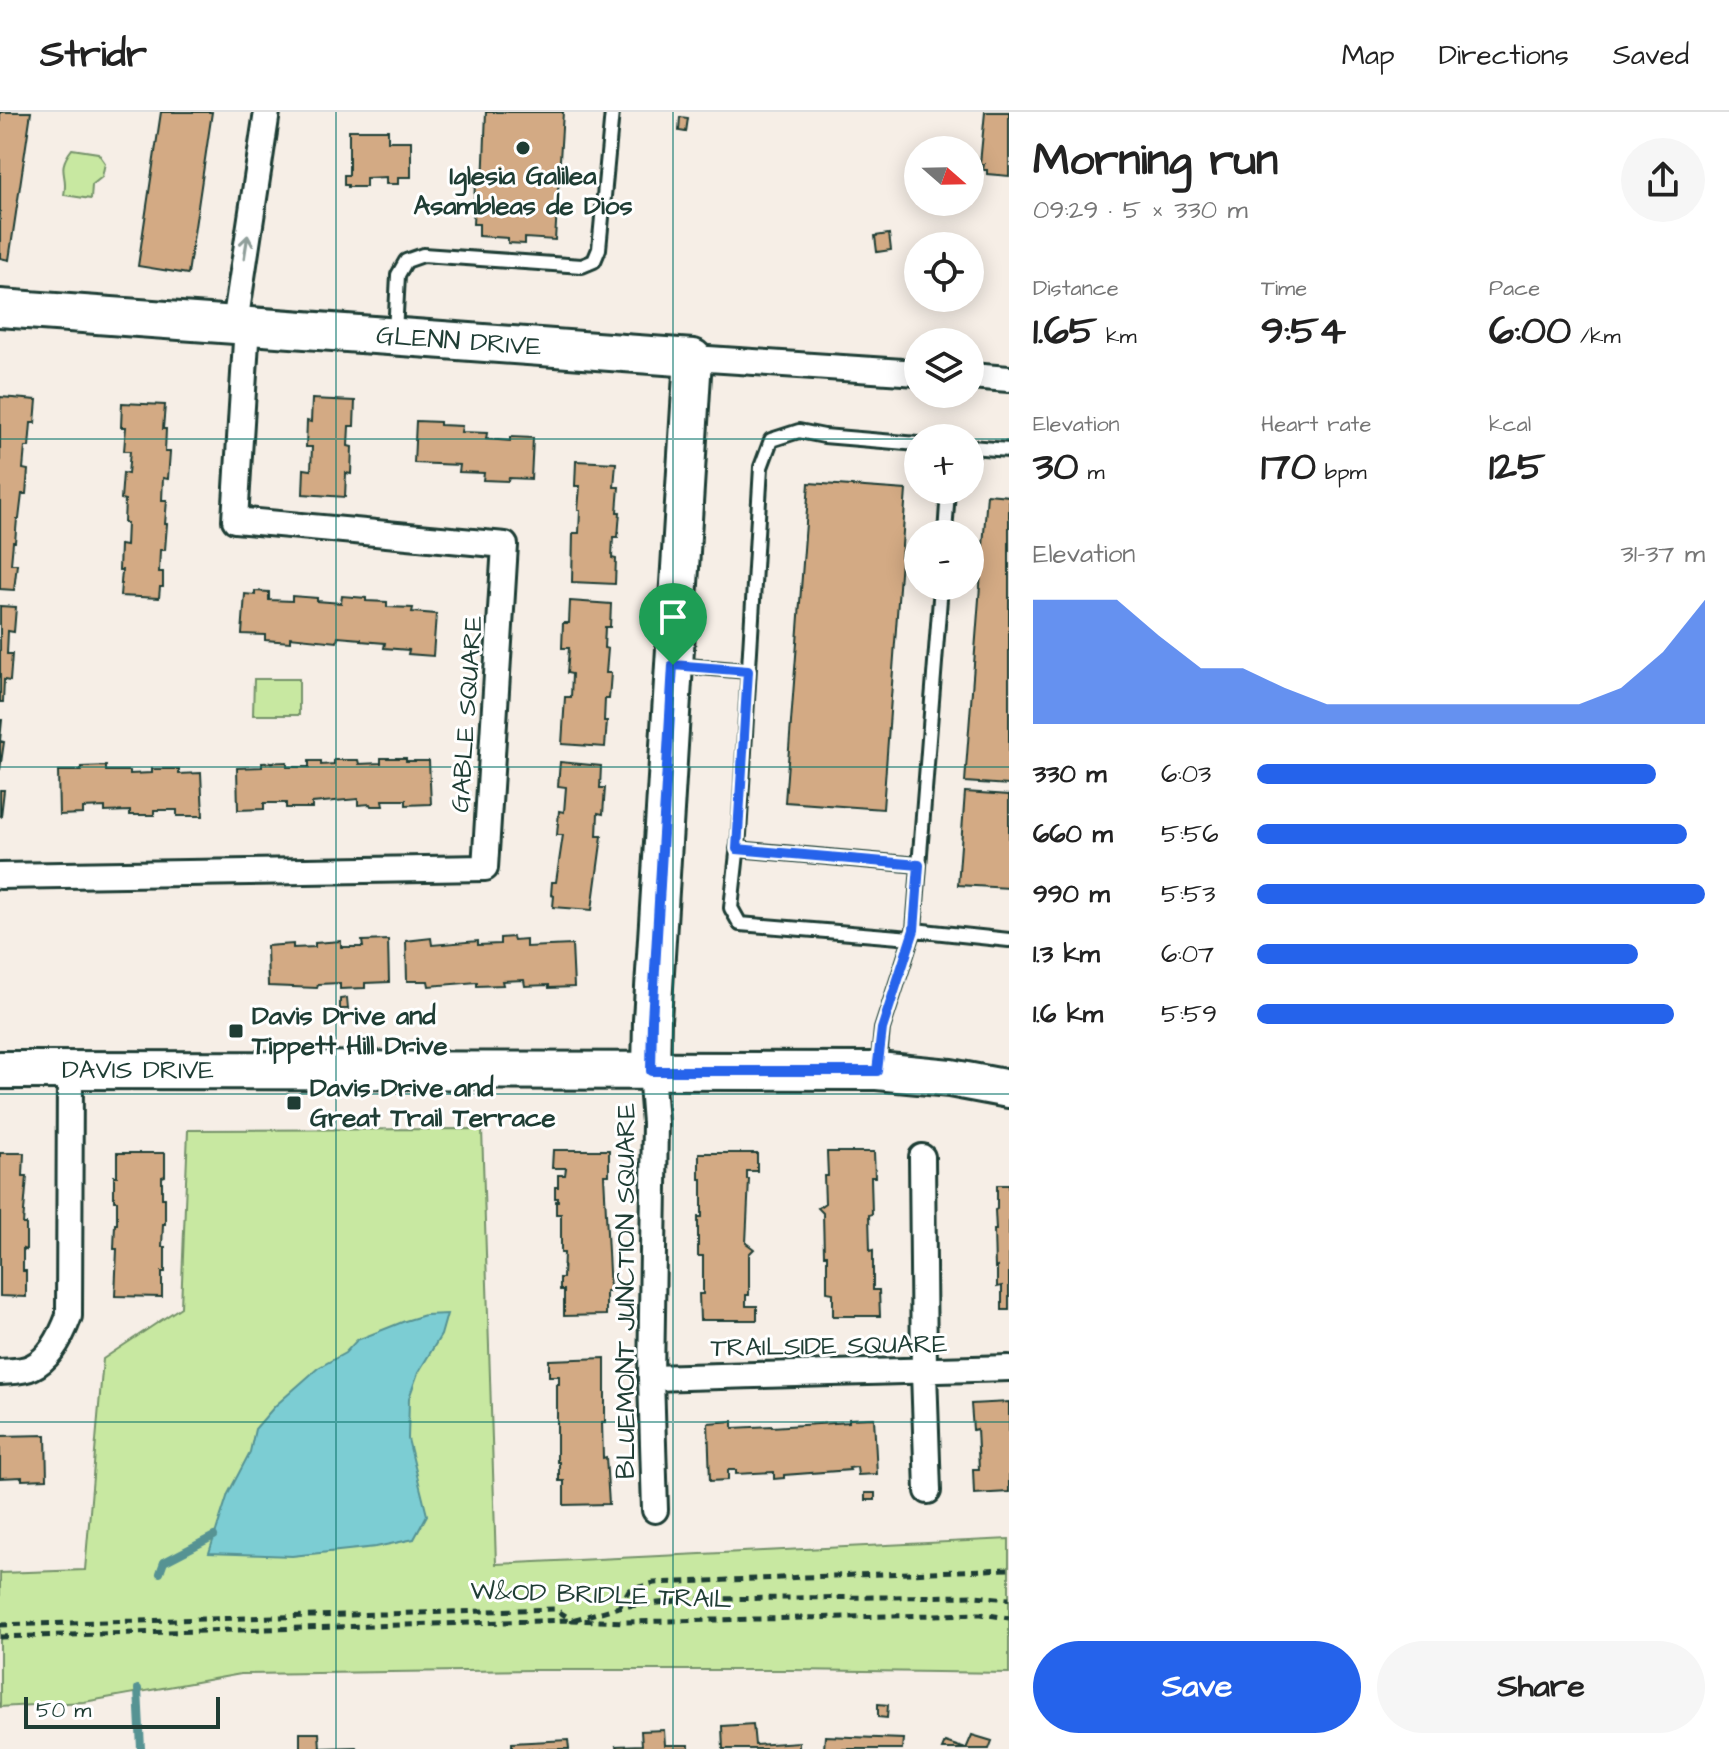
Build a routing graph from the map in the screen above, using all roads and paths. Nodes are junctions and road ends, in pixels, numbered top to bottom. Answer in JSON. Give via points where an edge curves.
{"nodes":[{"id":1,"x":267,"y":112,"type":"edge"},
{"id":2,"x":612,"y":112,"type":"edge"},
{"id":3,"x":0,"y":308,"type":"edge"},
{"id":4,"x":241,"y":325,"type":"junction"},
{"id":5,"x":395,"y":337,"type":"junction"},
{"id":6,"x":693,"y":358,"type":"junction"},
{"id":7,"x":904,"y":372,"type":"edge"},
{"id":8,"x":984,"y":377,"type":"edge"},
{"id":9,"x":1009,"y":379,"type":"edge"},
{"id":10,"x":904,"y":443,"type":"edge"},
{"id":11,"x":984,"y":448,"type":"edge"},
{"id":12,"x":1009,"y":450,"type":"edge"},
{"id":13,"x":940,"y":600,"type":"edge"},
{"id":14,"x":673,"y":665,"type":"junction"},
{"id":15,"x":748,"y":671,"type":"junction"},
{"id":16,"x":737,"y":849,"type":"junction"},
{"id":17,"x":919,"y":865,"type":"junction"},
{"id":18,"x":0,"y":876,"type":"edge"},
{"id":19,"x":912,"y":934,"type":"junction"},
{"id":20,"x":1009,"y":940,"type":"edge"},
{"id":21,"x":0,"y":1070,"type":"edge"},
{"id":22,"x":1009,"y":1070,"type":"edge"},
{"id":23,"x":70,"y":1071,"type":"junction"},
{"id":24,"x":651,"y":1071,"type":"junction"},
{"id":25,"x":877,"y":1071,"type":"junction"},
{"id":26,"x":950,"y":1078,"type":"junction"},
{"id":27,"x":1009,"y":1089,"type":"edge"},
{"id":28,"x":922,"y":1157,"type":"dead end"},
{"id":29,"x":1009,"y":1368,"type":"edge"},
{"id":30,"x":0,"y":1372,"type":"edge"},
{"id":31,"x":924,"y":1372,"type":"junction"},
{"id":32,"x":651,"y":1378,"type":"junction"},
{"id":33,"x":928,"y":1491,"type":"dead end"},
{"id":34,"x":655,"y":1510,"type":"dead end"},
{"id":35,"x":1009,"y":1569,"type":"edge"},
{"id":36,"x":1009,"y":1599,"type":"edge"},
{"id":37,"x":619,"y":1607,"type":"junction"},
{"id":38,"x":1009,"y":1618,"type":"edge"},
{"id":39,"x":572,"y":1620,"type":"junction"},
{"id":40,"x":0,"y":1625,"type":"edge"},
{"id":41,"x":0,"y":1637,"type":"edge"}],
"edges":[{"from":4,"to":1,"type":"street","one_way":true},
{"from":2,"to":5,"type":"lane","via":[[594,261],[582,266],[423,255],[406,261],[398,275]]},
{"from":3,"to":4,"type":"street","name":"GLENN DRIVE"},
{"from":4,"to":5,"type":"street","name":"GLENN DRIVE"},
{"from":4,"to":18,"type":"street","name":"GABLE SQUARE","via":[[235,520],[505,545],[485,868]]},
{"from":5,"to":6,"type":"street","name":"GLENN DRIVE"},
{"from":6,"to":7,"type":"street","name":"GLENN DRIVE"},
{"from":6,"to":14,"type":"street"},
{"from":8,"to":9,"type":"street"},
{"from":10,"to":15,"type":"lane","via":[[799,431],[771,440],[761,467]]},
{"from":11,"to":12,"type":"lane"},
{"from":13,"to":17,"type":"lane"},
{"from":14,"to":15,"type":"lane"},
{"from":14,"to":24,"type":"street"},
{"from":15,"to":16,"type":"lane"},
{"from":16,"to":17,"type":"lane"},
{"from":16,"to":19,"type":"lane","via":[[731,908],[740,924]]},
{"from":17,"to":19,"type":"lane"},
{"from":19,"to":20,"type":"lane"},
{"from":19,"to":25,"type":"lane","via":[[882,1029]]},
{"from":21,"to":23,"type":"street","name":"DAVIS DRIVE"},
{"from":22,"to":26,"type":"street","name":"DAVIS DRIVE"},
{"from":23,"to":24,"type":"street","name":"DAVIS DRIVE"},
{"from":23,"to":30,"type":"street","via":[[69,1316],[57,1343],[33,1367]]},
{"from":24,"to":25,"type":"street","name":"DAVIS DRIVE"},
{"from":24,"to":32,"type":"street","name":"BLUEMONT JUNCTION SQUARE"},
{"from":25,"to":26,"type":"street","name":"DAVIS DRIVE"},
{"from":26,"to":27,"type":"street","name":"DAVIS DRIVE"},
{"from":28,"to":31,"type":"street"},
{"from":29,"to":31,"type":"street","name":"TRAILSIDE SQUARE"},
{"from":31,"to":32,"type":"street","name":"TRAILSIDE SQUARE"},
{"from":31,"to":33,"type":"street"},
{"from":32,"to":34,"type":"street","name":"BLUEMONT JUNCTION SQUARE"},
{"from":35,"to":37,"type":"path","via":[[654,1583],[629,1590]]},
{"from":36,"to":37,"type":"path","via":[[837,1596]]},
{"from":37,"to":39,"type":"path"},
{"from":38,"to":39,"type":"path","name":"W&OD BRIDLE TRAIL","via":[[981,1614]]},
{"from":39,"to":40,"type":"path","name":"W&OD BRIDLE TRAIL","via":[[555,1609]]},
{"from":39,"to":41,"type":"path"}]}
